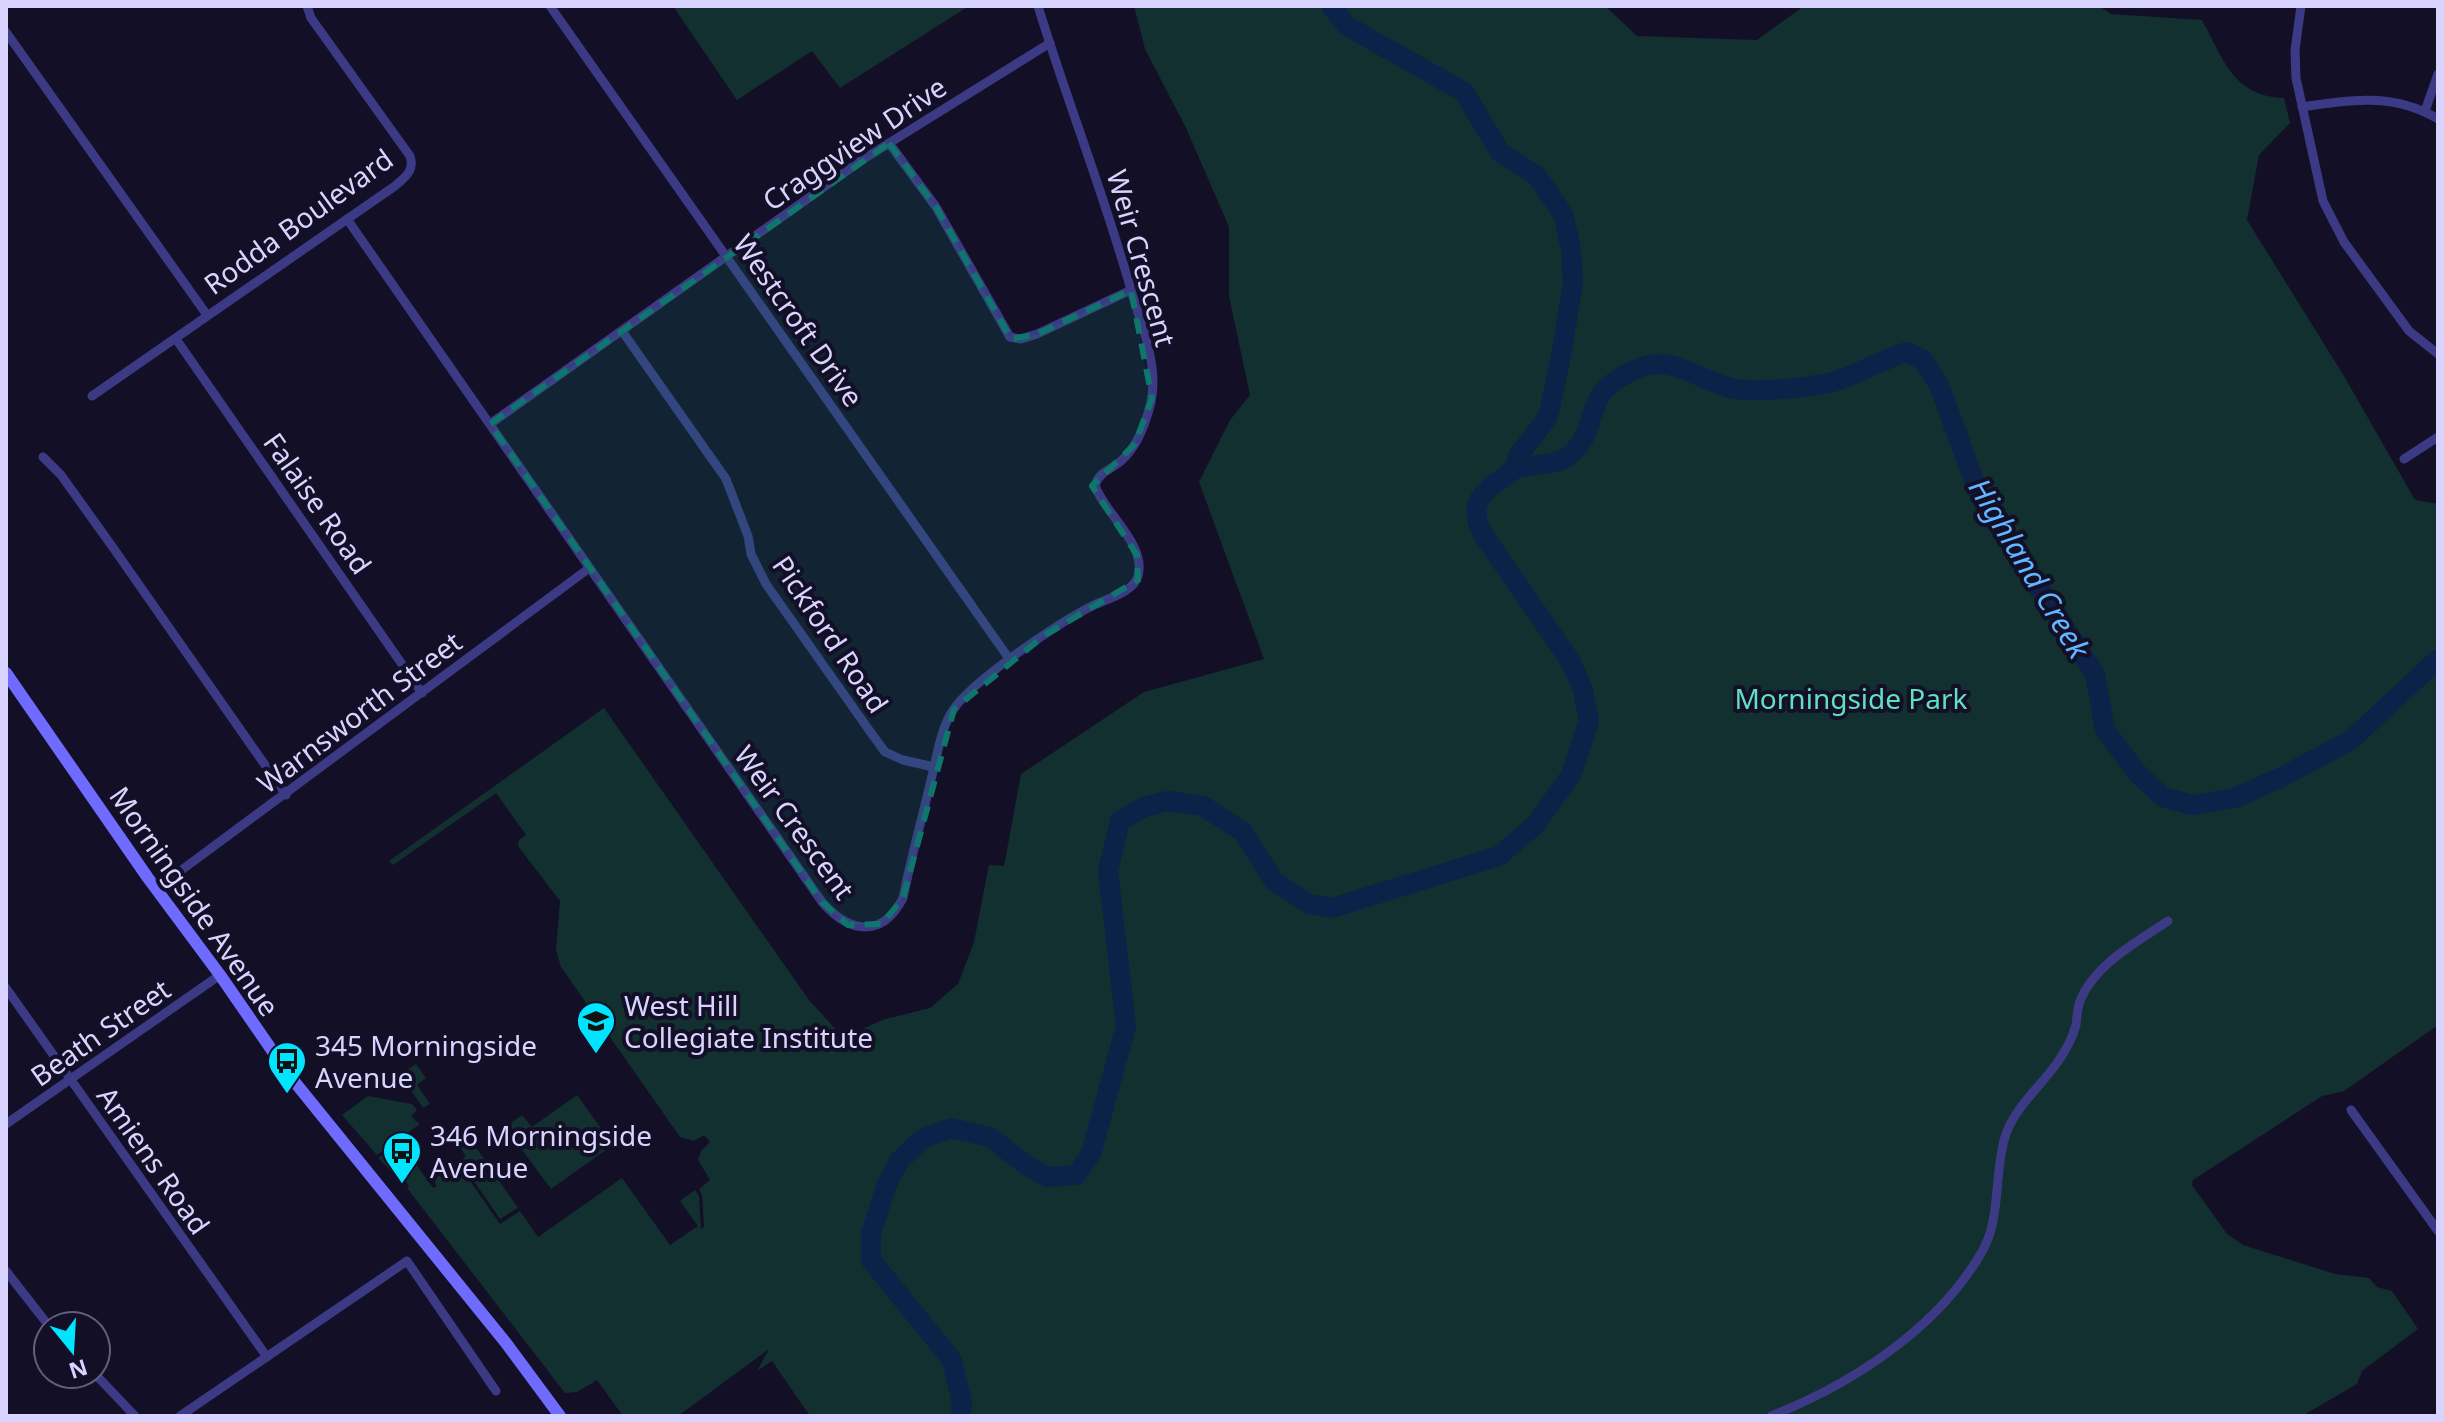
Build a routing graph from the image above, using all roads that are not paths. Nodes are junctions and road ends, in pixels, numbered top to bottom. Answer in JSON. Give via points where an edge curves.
{"nodes":[{"id":1,"x":307,"y":6,"type":"edge"},
{"id":2,"x":550,"y":6,"type":"edge"},
{"id":3,"x":1038,"y":6,"type":"edge"},
{"id":4,"x":2301,"y":6,"type":"edge"},
{"id":5,"x":6,"y":32,"type":"edge"},
{"id":6,"x":1050,"y":43,"type":"junction"},
{"id":7,"x":2438,"y":74,"type":"edge"},
{"id":8,"x":2302,"y":107,"type":"junction"},
{"id":9,"x":2425,"y":111,"type":"junction"},
{"id":10,"x":2438,"y":119,"type":"edge"},
{"id":11,"x":889,"y":143,"type":"junction"},
{"id":12,"x":347,"y":219,"type":"junction"},
{"id":13,"x":728,"y":257,"type":"junction"},
{"id":14,"x":1131,"y":290,"type":"junction"},
{"id":15,"x":207,"y":315,"type":"junction"},
{"id":16,"x":622,"y":331,"type":"junction"},
{"id":17,"x":176,"y":339,"type":"junction"},
{"id":18,"x":2438,"y":354,"type":"edge"},
{"id":19,"x":92,"y":396,"type":"dead end"},
{"id":20,"x":490,"y":424,"type":"junction"},
{"id":21,"x":2438,"y":437,"type":"edge"},
{"id":22,"x":43,"y":457,"type":"dead end"},
{"id":23,"x":2404,"y":459,"type":"dead end"},
{"id":24,"x":588,"y":569,"type":"junction"},
{"id":25,"x":1010,"y":660,"type":"junction"},
{"id":26,"x":6,"y":673,"type":"edge"},
{"id":27,"x":422,"y":693,"type":"junction"},
{"id":28,"x":934,"y":767,"type":"junction"},
{"id":29,"x":286,"y":795,"type":"junction"},
{"id":30,"x":156,"y":889,"type":"junction"},
{"id":31,"x":2168,"y":921,"type":"dead end"},
{"id":32,"x":220,"y":975,"type":"junction"},
{"id":33,"x":6,"y":988,"type":"edge"},
{"id":34,"x":71,"y":1079,"type":"junction"},
{"id":35,"x":2351,"y":1110,"type":"dead end"},
{"id":36,"x":6,"y":1124,"type":"edge"},
{"id":37,"x":2438,"y":1231,"type":"edge"},
{"id":38,"x":6,"y":1271,"type":"edge"},
{"id":39,"x":36,"y":1310,"type":"edge"},
{"id":40,"x":267,"y":1357,"type":"junction"},
{"id":41,"x":110,"y":1390,"type":"edge"},
{"id":42,"x":496,"y":1391,"type":"dead end"},
{"id":43,"x":135,"y":1416,"type":"edge"},
{"id":44,"x":180,"y":1416,"type":"edge"},
{"id":45,"x":560,"y":1416,"type":"edge"},
{"id":46,"x":1771,"y":1416,"type":"edge"}],
"edges":[{"from":1,"to":12,"type":"street","name":"Rodda Boulevard","via":[[413,164],[406,177]]},
{"from":2,"to":13,"type":"street","name":"Westcroft Drive"},
{"from":3,"to":6,"type":"street","name":"Weir Crescent"},
{"from":4,"to":8,"type":"street","via":[[2295,59]]},
{"from":5,"to":15,"type":"street"},
{"from":6,"to":11,"type":"street","name":"Craggview Drive"},
{"from":6,"to":14,"type":"street","name":"Weir Crescent"},
{"from":7,"to":9,"type":"street"},
{"from":8,"to":9,"type":"street","via":[[2387,99]]},
{"from":8,"to":18,"type":"street","via":[[2319,189],[2335,227],[2409,331]]},
{"from":9,"to":10,"type":"street"},
{"from":11,"to":13,"type":"street","name":"Craggview Drive"},
{"from":11,"to":14,"type":"street","via":[[936,207],[1010,337],[1037,334]]},
{"from":12,"to":15,"type":"street","name":"Rodda Boulevard"},
{"from":12,"to":20,"type":"street","name":"Weir Crescent"},
{"from":13,"to":16,"type":"street","name":"Craggview Drive"},
{"from":13,"to":25,"type":"street","name":"Westcroft Drive"},
{"from":14,"to":25,"type":"street","name":"Weir Crescent","via":[[1145,337],[1152,398],[1135,444],[1095,485],[1137,555],[1138,580]]},
{"from":15,"to":17,"type":"street","name":"Rodda Boulevard"},
{"from":16,"to":20,"type":"street","name":"Craggview Drive"},
{"from":16,"to":28,"type":"street","name":"Pickford Road","via":[[726,479],[766,584],[869,730],[885,752]]},
{"from":17,"to":19,"type":"street","name":"Rodda Boulevard"},
{"from":17,"to":27,"type":"street","name":"Falaise Road"},
{"from":20,"to":24,"type":"street","name":"Weir Crescent"},
{"from":21,"to":23,"type":"street"},
{"from":22,"to":29,"type":"street","via":[[61,475]]},
{"from":24,"to":27,"type":"street","name":"Warnsworth Street"},
{"from":24,"to":28,"type":"street","name":"Weir Crescent","via":[[822,902],[848,925],[882,924],[903,898]]},
{"from":25,"to":28,"type":"street","name":"Weir Crescent","via":[[954,709]]},
{"from":26,"to":30,"type":"main road","name":"Morningside Avenue"},
{"from":27,"to":29,"type":"street","name":"Warnsworth Street"},
{"from":29,"to":30,"type":"street","name":"Warnsworth Street"},
{"from":30,"to":32,"type":"main road","name":"Morningside Avenue"},
{"from":31,"to":46,"type":"street","via":[[2110,962],[2082,997],[2068,1046],[2005,1135],[1989,1236],[1955,1289],[1891,1349],[1828,1389]]},
{"from":32,"to":34,"type":"street","name":"Beath Street"},
{"from":32,"to":45,"type":"main road","name":"Morningside Avenue","via":[[289,1075]]},
{"from":33,"to":34,"type":"street","name":"Amiens Road"},
{"from":34,"to":36,"type":"street","name":"Beath Street"},
{"from":34,"to":40,"type":"street","name":"Amiens Road"},
{"from":35,"to":37,"type":"street"},
{"from":38,"to":39,"type":"street"},
{"from":40,"to":42,"type":"street","via":[[407,1261]]},
{"from":40,"to":44,"type":"street"},
{"from":41,"to":43,"type":"street"}]}
